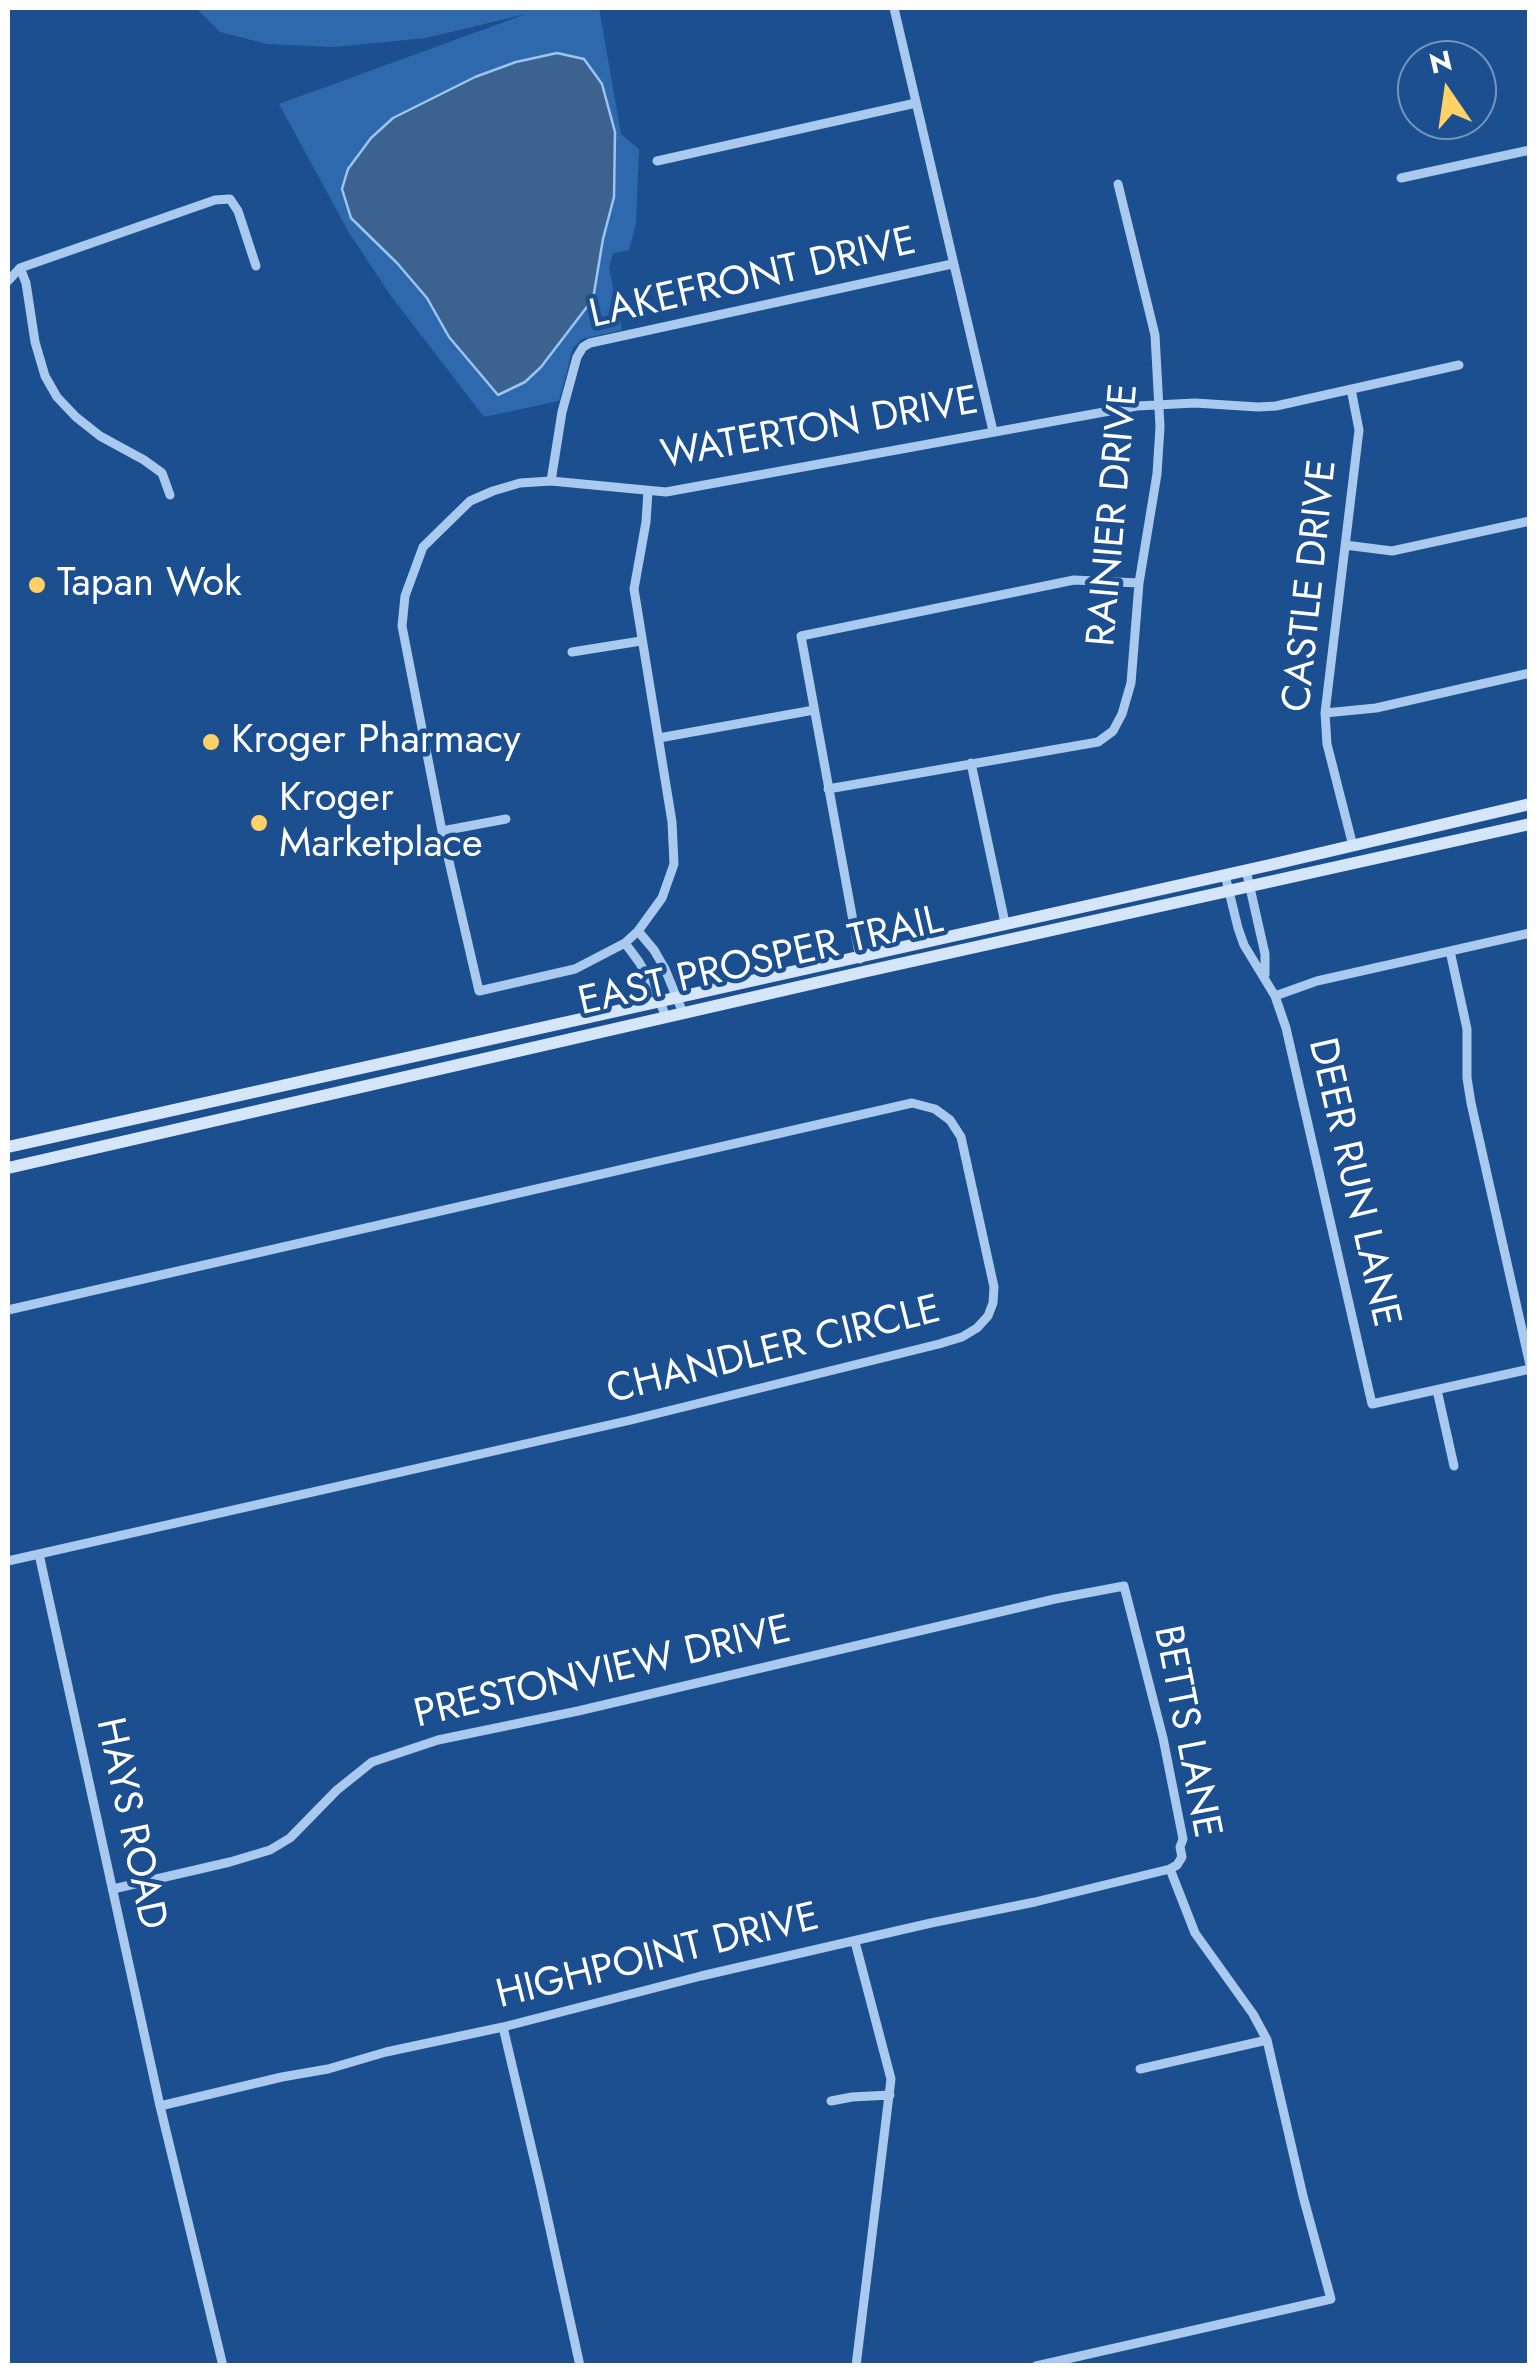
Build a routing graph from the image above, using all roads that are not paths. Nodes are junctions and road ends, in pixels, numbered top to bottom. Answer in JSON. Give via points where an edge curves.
{"nodes":[{"id":1,"x":894,"y":8,"type":"edge"},
{"id":2,"x":916,"y":104,"type":"junction"},
{"id":3,"x":1530,"y":150,"type":"edge"},
{"id":4,"x":657,"y":161,"type":"dead end"},
{"id":5,"x":1402,"y":178,"type":"dead end"},
{"id":6,"x":1118,"y":184,"type":"dead end"},
{"id":7,"x":952,"y":264,"type":"junction"},
{"id":8,"x":8,"y":266,"type":"edge"},
{"id":9,"x":256,"y":266,"type":"dead end"},
{"id":10,"x":20,"y":268,"type":"junction"},
{"id":11,"x":8,"y":281,"type":"edge"},
{"id":12,"x":1459,"y":365,"type":"dead end"},
{"id":13,"x":1351,"y":389,"type":"junction"},
{"id":14,"x":1160,"y":404,"type":"junction"},
{"id":15,"x":993,"y":431,"type":"junction"},
{"id":16,"x":551,"y":482,"type":"junction"},
{"id":17,"x":648,"y":491,"type":"junction"},
{"id":18,"x":170,"y":495,"type":"dead end"},
{"id":19,"x":1530,"y":521,"type":"edge"},
{"id":20,"x":1345,"y":545,"type":"junction"},
{"id":21,"x":1138,"y":582,"type":"junction"},
{"id":22,"x":641,"y":640,"type":"junction"},
{"id":23,"x":572,"y":652,"type":"dead end"},
{"id":24,"x":1530,"y":673,"type":"edge"},
{"id":25,"x":814,"y":710,"type":"junction"},
{"id":26,"x":1325,"y":713,"type":"junction"},
{"id":27,"x":659,"y":738,"type":"junction"},
{"id":28,"x":970,"y":764,"type":"junction"},
{"id":29,"x":828,"y":788,"type":"junction"},
{"id":30,"x":1530,"y":804,"type":"edge"},
{"id":31,"x":506,"y":818,"type":"dead end"},
{"id":32,"x":1530,"y":824,"type":"edge"},
{"id":33,"x":442,"y":831,"type":"junction"},
{"id":34,"x":1353,"y":846,"type":"junction"},
{"id":35,"x":1246,"y":870,"type":"junction"},
{"id":36,"x":1225,"y":875,"type":"junction"},
{"id":37,"x":1250,"y":888,"type":"junction"},
{"id":38,"x":1229,"y":892,"type":"junction"},
{"id":39,"x":1005,"y":922,"type":"junction"},
{"id":40,"x":638,"y":930,"type":"junction"},
{"id":41,"x":1530,"y":933,"type":"edge"},
{"id":42,"x":624,"y":943,"type":"junction"},
{"id":43,"x":1450,"y":952,"type":"junction"},
{"id":44,"x":860,"y":955,"type":"junction"},
{"id":45,"x":863,"y":972,"type":"junction"},
{"id":46,"x":1265,"y":978,"type":"junction"},
{"id":47,"x":676,"y":996,"type":"junction"},
{"id":48,"x":1275,"y":996,"type":"junction"},
{"id":49,"x":659,"y":1000,"type":"junction"},
{"id":50,"x":683,"y":1014,"type":"junction"},
{"id":51,"x":666,"y":1017,"type":"junction"},
{"id":52,"x":221,"y":1099,"type":"junction"},
{"id":53,"x":224,"y":1119,"type":"junction"},
{"id":54,"x":8,"y":1147,"type":"edge"},
{"id":55,"x":8,"y":1168,"type":"edge"},
{"id":56,"x":8,"y":1310,"type":"edge"},
{"id":57,"x":1530,"y":1367,"type":"edge"},
{"id":58,"x":1437,"y":1390,"type":"junction"},
{"id":59,"x":1454,"y":1466,"type":"dead end"},
{"id":60,"x":39,"y":1554,"type":"junction"},
{"id":61,"x":8,"y":1561,"type":"edge"},
{"id":62,"x":1128,"y":1602,"type":"joint"},
{"id":63,"x":1170,"y":1869,"type":"junction"},
{"id":64,"x":113,"y":1889,"type":"junction"},
{"id":65,"x":855,"y":1942,"type":"junction"},
{"id":66,"x":503,"y":2027,"type":"junction"},
{"id":67,"x":1267,"y":2040,"type":"junction"},
{"id":68,"x":1140,"y":2069,"type":"dead end"},
{"id":69,"x":890,"y":2096,"type":"junction"},
{"id":70,"x":832,"y":2101,"type":"dead end"},
{"id":71,"x":160,"y":2106,"type":"junction"},
{"id":72,"x":223,"y":2366,"type":"edge"},
{"id":73,"x":580,"y":2366,"type":"edge"},
{"id":74,"x":856,"y":2366,"type":"edge"},
{"id":75,"x":1036,"y":2366,"type":"edge"}],
"edges":[{"from":1,"to":2,"type":"street"},
{"from":2,"to":4,"type":"street"},
{"from":2,"to":7,"type":"street"},
{"from":3,"to":5,"type":"street"},
{"from":6,"to":14,"type":"street","name":"RAINIER DRIVE","via":[[1155,335]]},
{"from":7,"to":15,"type":"street"},
{"from":7,"to":16,"type":"street","name":"LAKEFRONT DRIVE","via":[[590,343],[577,357]]},
{"from":8,"to":10,"type":"street"},
{"from":9,"to":10,"type":"street","via":[[230,199]]},
{"from":10,"to":11,"type":"street"},
{"from":10,"to":18,"type":"street","via":[[45,376],[57,397],[100,436],[162,474]]},
{"from":12,"to":13,"type":"street","name":"WATERTON DRIVE"},
{"from":13,"to":14,"type":"street","name":"WATERTON DRIVE","via":[[1258,408]]},
{"from":13,"to":20,"type":"street","name":"CASTLE DRIVE","via":[[1358,430]]},
{"from":14,"to":15,"type":"street","name":"WATERTON DRIVE"},
{"from":14,"to":21,"type":"street","name":"RAINIER DRIVE","via":[[1157,474]]},
{"from":15,"to":17,"type":"street","name":"WATERTON DRIVE"},
{"from":16,"to":17,"type":"street","name":"WATERTON DRIVE"},
{"from":16,"to":33,"type":"street","name":"WATERTON DRIVE","via":[[520,483],[470,502],[423,547],[405,596],[402,626]]},
{"from":17,"to":22,"type":"street","via":[[634,589]]},
{"from":19,"to":20,"type":"street","via":[[1392,552]]},
{"from":20,"to":26,"type":"street","name":"CASTLE DRIVE"},
{"from":21,"to":25,"type":"street","via":[[1074,580],[801,636]]},
{"from":21,"to":28,"type":"street","name":"RAINIER DRIVE","via":[[1130,683],[1113,732],[1098,742]]},
{"from":22,"to":23,"type":"street"},
{"from":22,"to":27,"type":"street"},
{"from":24,"to":26,"type":"street"},
{"from":25,"to":27,"type":"street"},
{"from":25,"to":29,"type":"street"},
{"from":26,"to":34,"type":"street","name":"CASTLE DRIVE"},
{"from":27,"to":40,"type":"street","via":[[674,864],[662,898]]},
{"from":28,"to":29,"type":"street"},
{"from":28,"to":39,"type":"street"},
{"from":29,"to":44,"type":"street"},
{"from":30,"to":34,"type":"main road","name":"EAST PROSPER TRAIL"},
{"from":31,"to":33,"type":"street"},
{"from":32,"to":37,"type":"main road","name":"EAST PROSPER TRAIL"},
{"from":33,"to":42,"type":"street","name":"WATERTON DRIVE","via":[[479,991],[575,969]]},
{"from":34,"to":35,"type":"main road","name":"EAST PROSPER TRAIL"},
{"from":35,"to":36,"type":"main road","name":"EAST PROSPER TRAIL"},
{"from":35,"to":37,"type":"street","name":"DEER RUN LANE"},
{"from":36,"to":38,"type":"street","name":"DEER RUN LANE"},
{"from":36,"to":39,"type":"main road","name":"EAST PROSPER TRAIL"},
{"from":37,"to":38,"type":"main road","name":"EAST PROSPER TRAIL"},
{"from":37,"to":46,"type":"street","name":"DEER RUN LANE"},
{"from":38,"to":45,"type":"main road","name":"EAST PROSPER TRAIL"},
{"from":38,"to":46,"type":"street","name":"DEER RUN LANE","via":[[1244,945]]},
{"from":39,"to":44,"type":"main road","name":"EAST PROSPER TRAIL"},
{"from":40,"to":42,"type":"street"},
{"from":40,"to":47,"type":"street"},
{"from":41,"to":43,"type":"street"},
{"from":42,"to":49,"type":"street"},
{"from":43,"to":48,"type":"street"},
{"from":43,"to":57,"type":"street","via":[[1467,1029],[1471,1103]]},
{"from":44,"to":45,"type":"street"},
{"from":44,"to":47,"type":"main road","name":"EAST PROSPER TRAIL"},
{"from":45,"to":50,"type":"main road","name":"EAST PROSPER TRAIL"},
{"from":46,"to":48,"type":"street","name":"DEER RUN LANE"},
{"from":47,"to":49,"type":"main road","name":"EAST PROSPER TRAIL"},
{"from":47,"to":50,"type":"street"},
{"from":48,"to":58,"type":"street","name":"DEER RUN LANE","via":[[1372,1404]]},
{"from":49,"to":51,"type":"street"},
{"from":49,"to":52,"type":"main road","name":"EAST PROSPER TRAIL"},
{"from":50,"to":51,"type":"main road","name":"EAST PROSPER TRAIL"},
{"from":51,"to":53,"type":"main road","name":"EAST PROSPER TRAIL"},
{"from":52,"to":53,"type":"main road"},
{"from":52,"to":54,"type":"main road","name":"EAST PROSPER TRAIL"},
{"from":53,"to":55,"type":"main road","name":"EAST PROSPER TRAIL"},
{"from":56,"to":60,"type":"street","name":"CHANDLER CIRCLE","via":[[912,1103],[936,1110],[960,1137],[994,1287],[988,1316],[962,1338]]},
{"from":57,"to":58,"type":"street"},
{"from":58,"to":59,"type":"street"},
{"from":60,"to":61,"type":"street","name":"CHANDLER CIRCLE"},
{"from":60,"to":64,"type":"street","name":"HAYS ROAD"},
{"from":62,"to":63,"type":"street","name":"BETTS LANE","via":[[1183,1839],[1182,1857]]},
{"from":62,"to":64,"type":"street","name":"PRESTONVIEW DRIVE","via":[[1124,1586],[1055,1599],[438,1740],[372,1762],[270,1850]]},
{"from":63,"to":65,"type":"street","name":"HIGHPOINT DRIVE"},
{"from":63,"to":67,"type":"street","via":[[1196,1933]]},
{"from":64,"to":71,"type":"street","name":"HAYS ROAD"},
{"from":65,"to":66,"type":"street","name":"HIGHPOINT DRIVE"},
{"from":65,"to":69,"type":"street","via":[[888,2064]]},
{"from":66,"to":71,"type":"street","name":"HIGHPOINT DRIVE"},
{"from":66,"to":73,"type":"street"},
{"from":67,"to":68,"type":"street"},
{"from":67,"to":75,"type":"street","via":[[1331,2299]]},
{"from":69,"to":70,"type":"street"},
{"from":69,"to":74,"type":"street"},
{"from":71,"to":72,"type":"street","name":"HAYS ROAD"}]}
